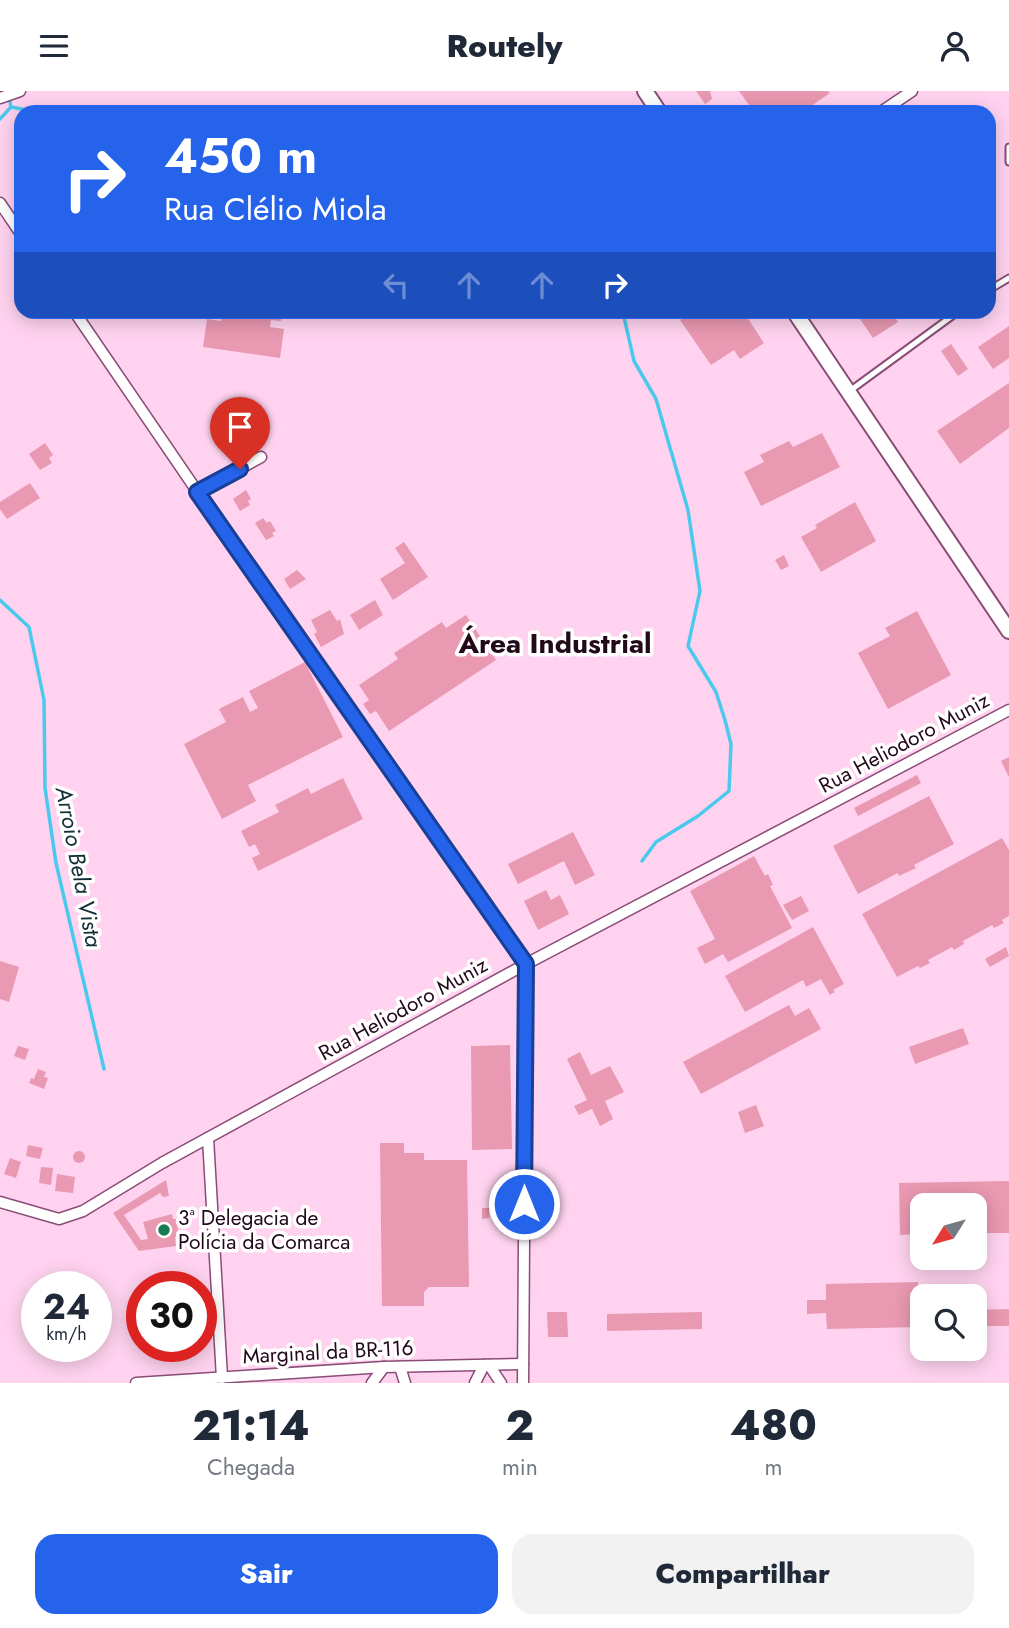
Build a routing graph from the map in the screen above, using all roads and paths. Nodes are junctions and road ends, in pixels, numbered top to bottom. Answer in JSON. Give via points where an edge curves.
{"nodes":[{"id":1,"x":20,"y":91,"type":"edge"},
{"id":2,"x":912,"y":91,"type":"edge"},
{"id":3,"x":1,"y":98,"type":"edge"},
{"id":4,"x":891,"y":105,"type":"edge"},
{"id":5,"x":1009,"y":147,"type":"edge"},
{"id":6,"x":1009,"y":162,"type":"edge"},
{"id":7,"x":0,"y":203,"type":"edge"},
{"id":8,"x":14,"y":224,"type":"edge"},
{"id":9,"x":79,"y":319,"type":"edge"},
{"id":10,"x":799,"y":319,"type":"edge"},
{"id":11,"x":948,"y":319,"type":"edge"},
{"id":12,"x":848,"y":392,"type":"junction"},
{"id":13,"x":261,"y":457,"type":"dead end"},
{"id":14,"x":197,"y":492,"type":"junction"},
{"id":15,"x":1009,"y":631,"type":"edge"},
{"id":16,"x":1009,"y":710,"type":"edge"},
{"id":17,"x":526,"y":964,"type":"junction"},
{"id":18,"x":208,"y":1138,"type":"junction"},
{"id":19,"x":0,"y":1202,"type":"edge"},
{"id":20,"x":523,"y":1364,"type":"junction"},
{"id":21,"x":486,"y":1365,"type":"junction"},
{"id":22,"x":384,"y":1367,"type":"junction"},
{"id":23,"x":400,"y":1367,"type":"junction"},
{"id":24,"x":222,"y":1378,"type":"junction"},
{"id":25,"x":136,"y":1383,"type":"edge"},
{"id":26,"x":372,"y":1383,"type":"edge"},
{"id":27,"x":405,"y":1383,"type":"edge"},
{"id":28,"x":475,"y":1383,"type":"edge"},
{"id":29,"x":501,"y":1383,"type":"edge"},
{"id":30,"x":523,"y":1383,"type":"edge"}],
"edges":[{"from":1,"to":3,"type":"street"},
{"from":2,"to":4,"type":"street"},
{"from":5,"to":6,"type":"lane"},
{"from":7,"to":8,"type":"street"},
{"from":9,"to":14,"type":"street"},
{"from":10,"to":12,"type":"main road"},
{"from":11,"to":12,"type":"lane"},
{"from":12,"to":15,"type":"main road"},
{"from":13,"to":14,"type":"street"},
{"from":14,"to":17,"type":"street"},
{"from":16,"to":17,"type":"street","name":"Rua Heliodoro Muniz"},
{"from":17,"to":18,"type":"street","name":"Rua Heliodoro Muniz"},
{"from":17,"to":20,"type":"street"},
{"from":18,"to":19,"type":"street","name":"Rua Heliodoro Muniz","via":[[71,1217],[47,1217]]},
{"from":18,"to":24,"type":"street"},
{"from":20,"to":21,"type":"street","name":"Marginal da BR-116"},
{"from":20,"to":30,"type":"street"},
{"from":21,"to":23,"type":"street","name":"Marginal da BR-116"},
{"from":21,"to":28,"type":"street"},
{"from":21,"to":29,"type":"street"},
{"from":22,"to":23,"type":"street","name":"Marginal da BR-116"},
{"from":22,"to":24,"type":"street","name":"Marginal da BR-116"},
{"from":22,"to":26,"type":"street"},
{"from":23,"to":27,"type":"street"},
{"from":24,"to":25,"type":"street","name":"Marginal da BR-116"}]}
